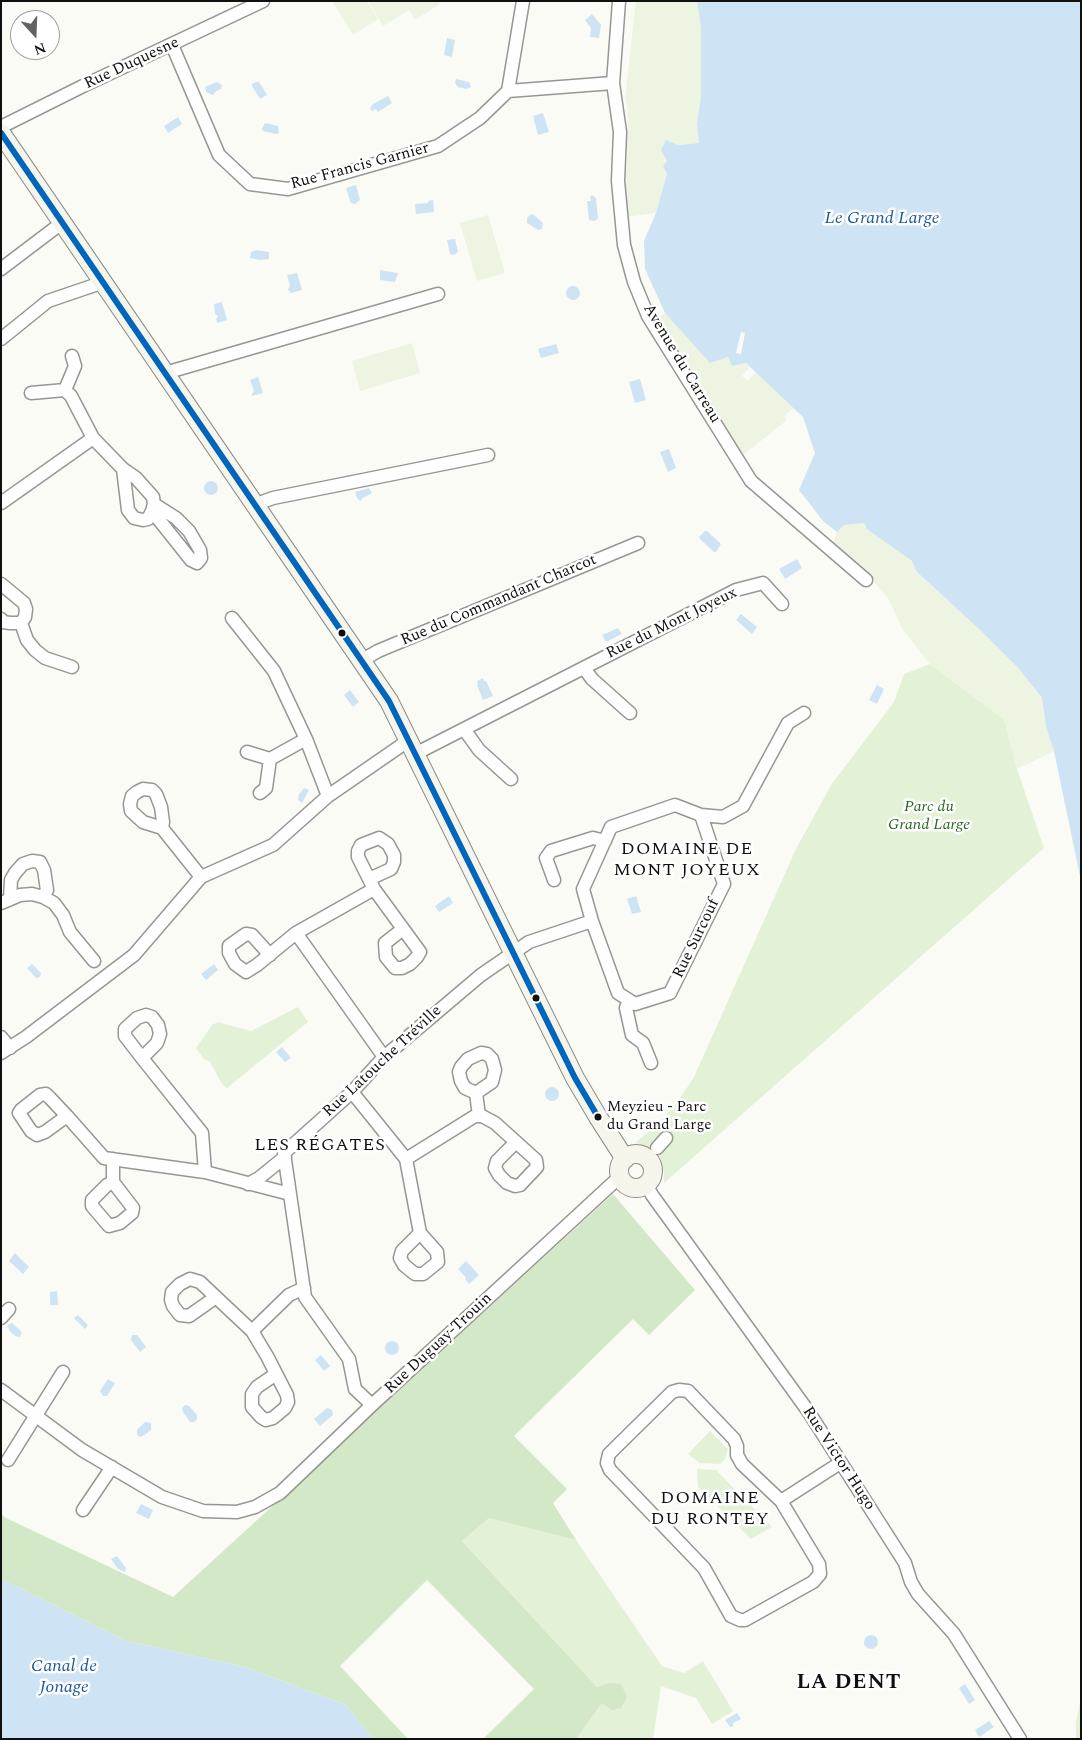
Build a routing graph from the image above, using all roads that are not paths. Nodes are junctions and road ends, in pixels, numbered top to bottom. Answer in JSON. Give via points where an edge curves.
{"nodes":[{"id":1,"x":263,"y":1,"type":"edge"},
{"id":2,"x":523,"y":1,"type":"edge"},
{"id":3,"x":619,"y":1,"type":"edge"},
{"id":4,"x":172,"y":45,"type":"junction"},
{"id":5,"x":613,"y":83,"type":"junction"},
{"id":6,"x":508,"y":91,"type":"junction"},
{"id":7,"x":1,"y":127,"type":"edge"},
{"id":8,"x":1,"y":133,"type":"edge"},
{"id":9,"x":63,"y":222,"type":"junction"},
{"id":10,"x":1,"y":269,"type":"edge"},
{"id":11,"x":102,"y":280,"type":"junction"},
{"id":12,"x":438,"y":294,"type":"dead end"},
{"id":13,"x":1,"y":339,"type":"edge"},
{"id":14,"x":72,"y":356,"type":"dead end"},
{"id":15,"x":165,"y":373,"type":"junction"},
{"id":16,"x":65,"y":390,"type":"junction"},
{"id":17,"x":30,"y":393,"type":"dead end"},
{"id":18,"x":93,"y":438,"type":"junction"},
{"id":19,"x":488,"y":455,"type":"dead end"},
{"id":20,"x":123,"y":470,"type":"junction"},
{"id":21,"x":1,"y":503,"type":"edge"},
{"id":22,"x":254,"y":505,"type":"junction"},
{"id":23,"x":638,"y":543,"type":"dead end"},
{"id":24,"x":866,"y":580,"type":"dead end"},
{"id":25,"x":1,"y":584,"type":"edge"},
{"id":26,"x":782,"y":604,"type":"dead end"},
{"id":27,"x":232,"y":618,"type":"dead end"},
{"id":28,"x":1,"y":619,"type":"edge"},
{"id":29,"x":21,"y":623,"type":"junction"},
{"id":30,"x":361,"y":661,"type":"junction"},
{"id":31,"x":72,"y":667,"type":"dead end"},
{"id":32,"x":584,"y":668,"type":"junction"},
{"id":33,"x":630,"y":713,"type":"dead end"},
{"id":34,"x":804,"y":713,"type":"dead end"},
{"id":35,"x":464,"y":729,"type":"junction"},
{"id":36,"x":306,"y":739,"type":"junction"},
{"id":37,"x":411,"y":746,"type":"junction"},
{"id":38,"x":247,"y":752,"type":"dead end"},
{"id":39,"x":270,"y":759,"type":"junction"},
{"id":40,"x":511,"y":780,"type":"dead end"},
{"id":41,"x":260,"y":793,"type":"dead end"},
{"id":42,"x":328,"y":796,"type":"junction"},
{"id":43,"x":701,"y":815,"type":"junction"},
{"id":44,"x":162,"y":828,"type":"dead end"},
{"id":45,"x":605,"y":841,"type":"junction"},
{"id":46,"x":201,"y":877,"type":"junction"},
{"id":47,"x":554,"y":880,"type":"dead end"},
{"id":48,"x":43,"y":897,"type":"junction"},
{"id":49,"x":6,"y":901,"type":"edge"},
{"id":50,"x":592,"y":921,"type":"junction"},
{"id":51,"x":403,"y":929,"type":"dead end"},
{"id":52,"x":296,"y":932,"type":"junction"},
{"id":53,"x":512,"y":952,"type":"junction"},
{"id":54,"x":270,"y":955,"type":"dead end"},
{"id":55,"x":94,"y":961,"type":"dead end"},
{"id":56,"x":629,"y":1000,"type":"junction"},
{"id":57,"x":1,"y":1037,"type":"edge"},
{"id":58,"x":5,"y":1050,"type":"edge"},
{"id":59,"x":384,"y":1057,"type":"junction"},
{"id":60,"x":142,"y":1058,"type":"dead end"},
{"id":61,"x":651,"y":1063,"type":"dead end"},
{"id":62,"x":352,"y":1092,"type":"junction"},
{"id":63,"x":476,"y":1093,"type":"dead end"},
{"id":64,"x":67,"y":1116,"type":"dead end"},
{"id":65,"x":478,"y":1116,"type":"junction"},
{"id":66,"x":666,"y":1138,"type":"dead end"},
{"id":67,"x":516,"y":1142,"type":"dead end"},
{"id":68,"x":656,"y":1148,"type":"dead end"},
{"id":69,"x":285,"y":1157,"type":"junction"},
{"id":70,"x":625,"y":1158,"type":"junction"},
{"id":71,"x":113,"y":1159,"type":"junction"},
{"id":72,"x":406,"y":1159,"type":"junction"},
{"id":73,"x":205,"y":1172,"type":"junction"},
{"id":74,"x":621,"y":1178,"type":"junction"},
{"id":75,"x":113,"y":1182,"type":"dead end"},
{"id":76,"x":248,"y":1184,"type":"junction"},
{"id":77,"x":646,"y":1184,"type":"junction"},
{"id":78,"x":290,"y":1194,"type":"junction"},
{"id":79,"x":420,"y":1233,"type":"dead end"},
{"id":80,"x":304,"y":1288,"type":"junction"},
{"id":81,"x":216,"y":1297,"type":"dead end"},
{"id":82,"x":252,"y":1331,"type":"junction"},
{"id":83,"x":63,"y":1372,"type":"dead end"},
{"id":84,"x":276,"y":1374,"type":"dead end"},
{"id":85,"x":1,"y":1390,"type":"edge"},
{"id":86,"x":372,"y":1405,"type":"junction"},
{"id":87,"x":36,"y":1415,"type":"junction"},
{"id":88,"x":8,"y":1460,"type":"dead end"},
{"id":89,"x":840,"y":1463,"type":"junction"},
{"id":90,"x":112,"y":1467,"type":"junction"},
{"id":91,"x":781,"y":1501,"type":"junction"},
{"id":92,"x":83,"y":1510,"type":"dead end"},
{"id":93,"x":1020,"y":1739,"type":"edge"}],
"edges":[{"from":1,"to":4,"type":"street","name":"Rue Duquesne"},
{"from":2,"to":6,"type":"street"},
{"from":3,"to":5,"type":"street","name":"Avenue du Carreau"},
{"from":4,"to":6,"type":"street","name":"Rue Francis Garnier","via":[[219,155],[250,184],[288,188],[438,146],[480,118]]},
{"from":4,"to":7,"type":"street","name":"Rue Duquesne"},
{"from":5,"to":6,"type":"street"},
{"from":5,"to":24,"type":"street","name":"Avenue du Carreau","via":[[620,132],[618,181],[624,245],[648,316],[751,481]]},
{"from":8,"to":9,"type":"street"},
{"from":9,"to":10,"type":"street"},
{"from":9,"to":11,"type":"street"},
{"from":11,"to":13,"type":"street","via":[[48,301]]},
{"from":11,"to":15,"type":"street"},
{"from":12,"to":15,"type":"street"},
{"from":14,"to":16,"type":"street","via":[[75,366]]},
{"from":15,"to":22,"type":"street"},
{"from":16,"to":17,"type":"street"},
{"from":16,"to":18,"type":"street","via":[[72,396]]},
{"from":18,"to":20,"type":"street"},
{"from":18,"to":21,"type":"street"},
{"from":19,"to":22,"type":"street","via":[[273,498]]},
{"from":20,"to":20,"type":"street","via":[[128,510],[134,518],[148,519],[153,497],[136,478]]},
{"from":22,"to":30,"type":"street"},
{"from":23,"to":30,"type":"street","name":"Rue du Commandant Charcot","via":[[378,651]]},
{"from":25,"to":29,"type":"street","via":[[24,603],[25,617]]},
{"from":26,"to":32,"type":"street","name":"Rue du Mont Joyeux","via":[[763,583],[736,590]]},
{"from":27,"to":36,"type":"street","via":[[274,671]]},
{"from":28,"to":29,"type":"street","via":[[3,622]]},
{"from":29,"to":31,"type":"street","via":[[35,650],[45,658]]},
{"from":30,"to":37,"type":"street","via":[[389,701]]},
{"from":32,"to":33,"type":"street"},
{"from":32,"to":35,"type":"street","name":"Rue du Mont Joyeux"},
{"from":34,"to":43,"type":"street","via":[[788,723],[743,806],[723,817]]},
{"from":35,"to":37,"type":"street","name":"Rue du Mont Joyeux"},
{"from":35,"to":40,"type":"street","via":[[479,750]]},
{"from":36,"to":39,"type":"street"},
{"from":36,"to":42,"type":"street"},
{"from":37,"to":42,"type":"street","name":"Rue du Mont Joyeux","via":[[399,747]]},
{"from":37,"to":53,"type":"street"},
{"from":38,"to":39,"type":"street"},
{"from":39,"to":41,"type":"street","via":[[266,788]]},
{"from":42,"to":46,"type":"street","name":"Rue du Mont Joyeux","via":[[272,845]]},
{"from":43,"to":45,"type":"street","via":[[675,805],[611,827]]},
{"from":43,"to":56,"type":"street","name":"Rue Surcouf","via":[[724,884],[670,992],[635,1004]]},
{"from":44,"to":46,"type":"street"},
{"from":45,"to":47,"type":"street","via":[[593,838],[551,851],[546,858]]},
{"from":45,"to":50,"type":"street","via":[[583,889]]},
{"from":46,"to":58,"type":"street","via":[[134,955],[26,1038]]},
{"from":48,"to":49,"type":"street","via":[[20,895]]},
{"from":48,"to":49,"type":"street","via":[[47,890],[44,870],[40,862],[32,861],[15,872]]},
{"from":48,"to":55,"type":"street","via":[[54,903],[70,932]]},
{"from":50,"to":53,"type":"street","name":"Rue Latouche Tréville","via":[[529,942]]},
{"from":50,"to":56,"type":"street","via":[[618,993]]},
{"from":51,"to":52,"type":"street","via":[[372,884]]},
{"from":52,"to":54,"type":"street"},
{"from":52,"to":59,"type":"street"},
{"from":53,"to":59,"type":"street","name":"Rue Latouche Tréville"},
{"from":53,"to":70,"type":"street","via":[[575,1078]]},
{"from":56,"to":61,"type":"street","via":[[626,1008],[632,1035],[643,1043]]},
{"from":57,"to":58,"type":"street"},
{"from":59,"to":62,"type":"street","name":"Rue Latouche Tréville"},
{"from":60,"to":73,"type":"street","via":[[202,1133]]},
{"from":62,"to":69,"type":"street","name":"Rue Latouche Tréville","via":[[284,1152]]},
{"from":62,"to":72,"type":"street"},
{"from":63,"to":65,"type":"street"},
{"from":64,"to":71,"type":"street","via":[[104,1158]]},
{"from":65,"to":67,"type":"street","via":[[495,1123]]},
{"from":65,"to":72,"type":"street"},
{"from":66,"to":68,"type":"street"},
{"from":69,"to":76,"type":"street"},
{"from":69,"to":78,"type":"street"},
{"from":70,"to":74,"type":"street","via":[[620,1168]]},
{"from":70,"to":77,"type":"street","via":[[640,1155],[650,1161],[652,1176]]},
{"from":71,"to":73,"type":"street"},
{"from":71,"to":75,"type":"street"},
{"from":72,"to":79,"type":"street"},
{"from":73,"to":76,"type":"street"},
{"from":74,"to":77,"type":"street","via":[[635,1188]]},
{"from":74,"to":86,"type":"street","name":"Rue Duguay-Trouin"},
{"from":76,"to":78,"type":"street"},
{"from":77,"to":89,"type":"street","name":"Rue Victor Hugo","via":[[808,1411]]},
{"from":78,"to":80,"type":"street"},
{"from":80,"to":82,"type":"street","via":[[289,1295]]},
{"from":80,"to":86,"type":"street","via":[[317,1314],[349,1359],[354,1388]]},
{"from":81,"to":82,"type":"street"},
{"from":82,"to":84,"type":"street"},
{"from":83,"to":87,"type":"street"},
{"from":85,"to":87,"type":"street","name":"Rue Duguay-Trouin"},
{"from":86,"to":90,"type":"street","name":"Rue Duguay-Trouin","via":[[280,1493],[255,1507],[237,1512],[203,1511],[162,1497]]},
{"from":87,"to":88,"type":"street"},
{"from":87,"to":90,"type":"street","name":"Rue Duguay-Trouin","via":[[82,1450]]},
{"from":89,"to":91,"type":"street"},
{"from":89,"to":93,"type":"street","name":"Rue Victor Hugo","via":[[905,1563],[918,1594],[954,1634]]},
{"from":90,"to":92,"type":"street"},
{"from":91,"to":91,"type":"street","via":[[819,1564],[820,1574],[813,1582],[745,1620],[736,1620],[704,1568],[610,1470],[609,1454],[672,1392],[688,1391],[734,1439],[742,1464]]}]}
